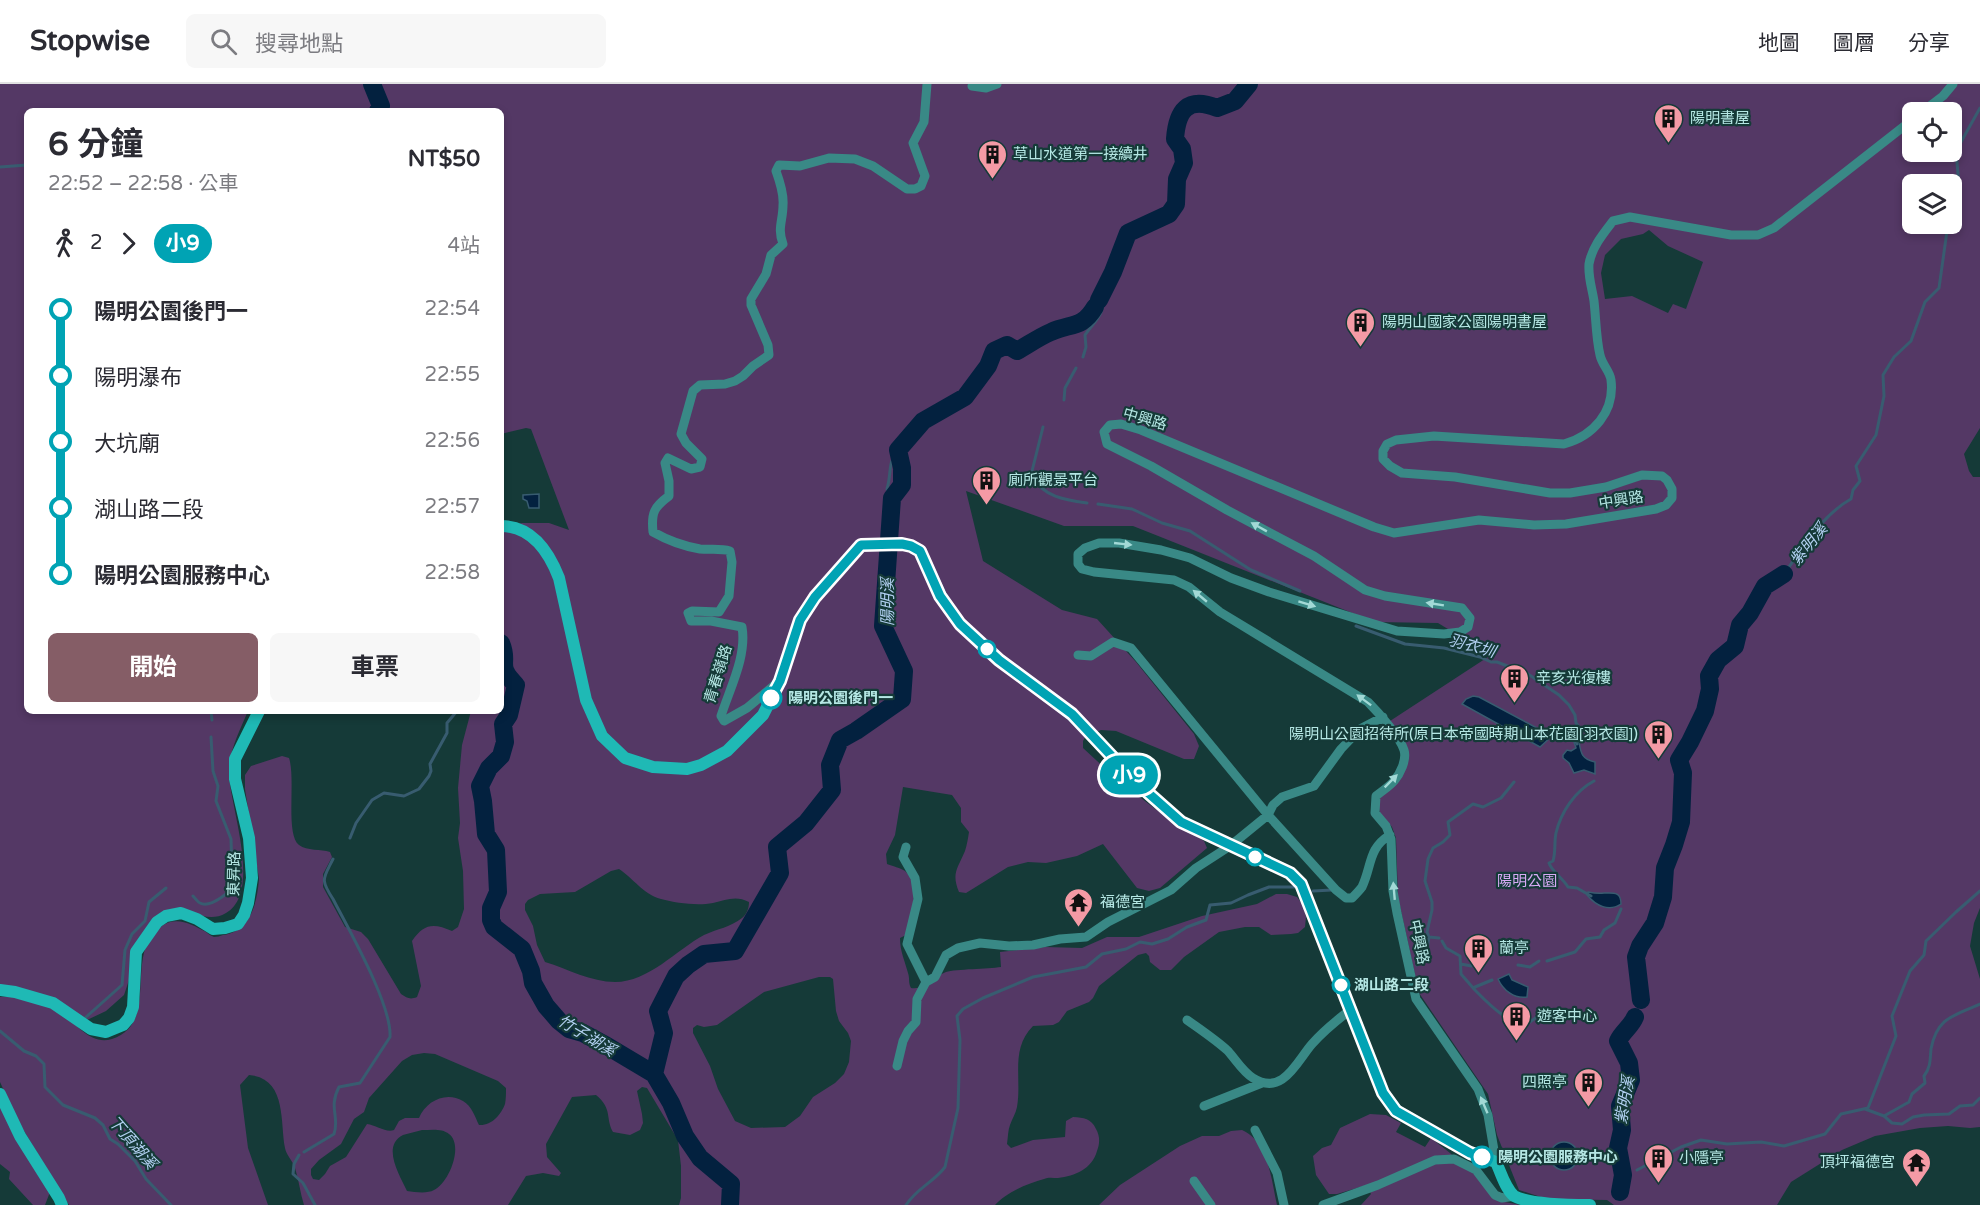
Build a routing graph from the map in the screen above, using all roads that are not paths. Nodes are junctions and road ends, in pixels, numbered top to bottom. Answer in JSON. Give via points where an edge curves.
{"nodes":[{"id":1,"x":927,"y":84,"type":"edge"},
{"id":2,"x":998,"y":84,"type":"edge"},
{"id":3,"x":1953,"y":84,"type":"edge"},
{"id":4,"x":972,"y":86,"type":"dead end"},
{"id":5,"x":1935,"y":102,"type":"edge"},
{"id":6,"x":1902,"y":128,"type":"edge"},
{"id":7,"x":504,"y":526,"type":"edge"},
{"id":8,"x":1078,"y":655,"type":"dead end"},
{"id":9,"x":780,"y":681,"type":"junction"},
{"id":10,"x":258,"y":714,"type":"edge"},
{"id":11,"x":1383,"y":717,"type":"junction"},
{"id":12,"x":1268,"y":815,"type":"junction"},
{"id":13,"x":1390,"y":835,"type":"junction"},
{"id":14,"x":1230,"y":846,"type":"junction"},
{"id":15,"x":906,"y":847,"type":"dead end"},
{"id":16,"x":926,"y":982,"type":"junction"},
{"id":17,"x":0,"y":990,"type":"edge"},
{"id":18,"x":1350,"y":1010,"type":"junction"},
{"id":19,"x":1187,"y":1020,"type":"dead end"},
{"id":20,"x":897,"y":1066,"type":"dead end"},
{"id":21,"x":1262,"y":1083,"type":"junction"},
{"id":22,"x":0,"y":1094,"type":"edge"},
{"id":23,"x":1204,"y":1106,"type":"dead end"},
{"id":24,"x":1256,"y":1130,"type":"dead end"},
{"id":25,"x":1496,"y":1162,"type":"junction"},
{"id":26,"x":1194,"y":1181,"type":"dead end"},
{"id":27,"x":1515,"y":1196,"type":"junction"},
{"id":28,"x":62,"y":1205,"type":"edge"},
{"id":29,"x":1211,"y":1205,"type":"edge"},
{"id":30,"x":1284,"y":1205,"type":"edge"},
{"id":31,"x":1323,"y":1205,"type":"edge"},
{"id":32,"x":1590,"y":1205,"type":"edge"}],
"edges":[{"from":1,"to":9,"type":"street","name":"青春嶺路","via":[[924,122],[913,143],[925,176],[921,186],[907,189],[855,159],[779,165],[776,171],[783,205],[779,233],[783,244],[771,255],[766,274],[751,299],[770,355],[735,381],[700,385],[693,392],[681,434],[702,463],[691,469],[668,458],[664,463],[669,496],[651,517],[653,532],[666,540],[701,549],[730,551],[729,596],[719,612],[688,613],[691,621],[742,627],[742,650],[721,716],[724,721]]},
{"from":2,"to":4,"type":"street","via":[[986,88]]},
{"from":3,"to":5,"type":"street"},
{"from":11,"to":6,"type":"street","name":"中興路","one_way":true,"via":[[1368,702],[1220,612],[1189,587],[1174,580],[1083,569],[1078,564],[1078,554],[1099,543],[1161,550],[1190,558],[1269,592],[1397,632],[1460,632],[1468,627],[1470,618],[1462,608],[1365,590],[1314,556],[1107,444],[1104,432],[1110,425],[1141,430],[1394,533],[1479,520],[1566,524],[1656,509],[1672,498],[1672,489],[1662,476],[1642,475],[1606,487],[1570,494],[1550,493],[1455,477],[1402,473],[1383,459],[1383,451],[1396,440],[1434,436],[1564,444],[1577,441],[1597,426],[1610,404],[1611,380],[1600,357],[1589,263],[1597,242],[1613,220],[1630,217],[1731,235],[1758,235],[1774,228]]},
{"from":7,"to":9,"type":"street","via":[[531,535],[552,560],[586,700],[602,736],[625,758],[653,767],[687,769],[701,765],[727,751],[763,715]]},
{"from":8,"to":12,"type":"street","via":[[1091,656],[1113,642],[1131,648]]},
{"from":9,"to":14,"type":"street","via":[[800,620],[861,545],[911,546],[920,551],[940,596],[960,624],[999,660],[1072,714],[1137,783],[1181,822]]},
{"from":10,"to":17,"type":"street","name":"東昇路","via":[[236,759],[234,779],[249,838],[252,878],[248,903],[238,924],[213,929],[180,913],[157,922],[136,952],[129,1018],[106,1032],[91,1029],[53,1003]]},
{"from":11,"to":12,"type":"street","via":[[1360,729],[1314,786],[1282,797]]},
{"from":13,"to":11,"type":"street","name":"中興路","one_way":true,"via":[[1376,813],[1376,796],[1400,773],[1405,751]]},
{"from":12,"to":13,"type":"street","via":[[1346,898],[1352,898],[1361,888],[1372,853]]},
{"from":12,"to":14,"type":"street"},
{"from":25,"to":13,"type":"street","name":"中興路","one_way":true,"via":[[1488,1115],[1478,1089],[1416,999],[1396,913]]},
{"from":14,"to":16,"type":"street","via":[[1171,890],[1086,937],[1033,945],[980,943],[958,948],[946,955],[935,977]]},
{"from":14,"to":18,"type":"street","via":[[1290,873],[1301,884]]},
{"from":15,"to":16,"type":"street","via":[[903,857],[915,878],[918,899],[907,944]]},
{"from":16,"to":20,"type":"street","via":[[917,999],[916,1022],[903,1041]]},
{"from":18,"to":21,"type":"street","via":[[1328,1026],[1286,1078]]},
{"from":18,"to":25,"type":"street","via":[[1383,1093],[1396,1111],[1470,1153]]},
{"from":19,"to":21,"type":"street"},
{"from":21,"to":23,"type":"street"},
{"from":22,"to":28,"type":"street","via":[[20,1136]]},
{"from":24,"to":30,"type":"street","via":[[1277,1173]]},
{"from":25,"to":27,"type":"street"},
{"from":26,"to":29,"type":"street"},
{"from":27,"to":31,"type":"street","via":[[1495,1195],[1476,1170],[1454,1159],[1435,1160]]},
{"from":27,"to":32,"type":"street","via":[[1528,1202]]}]}
